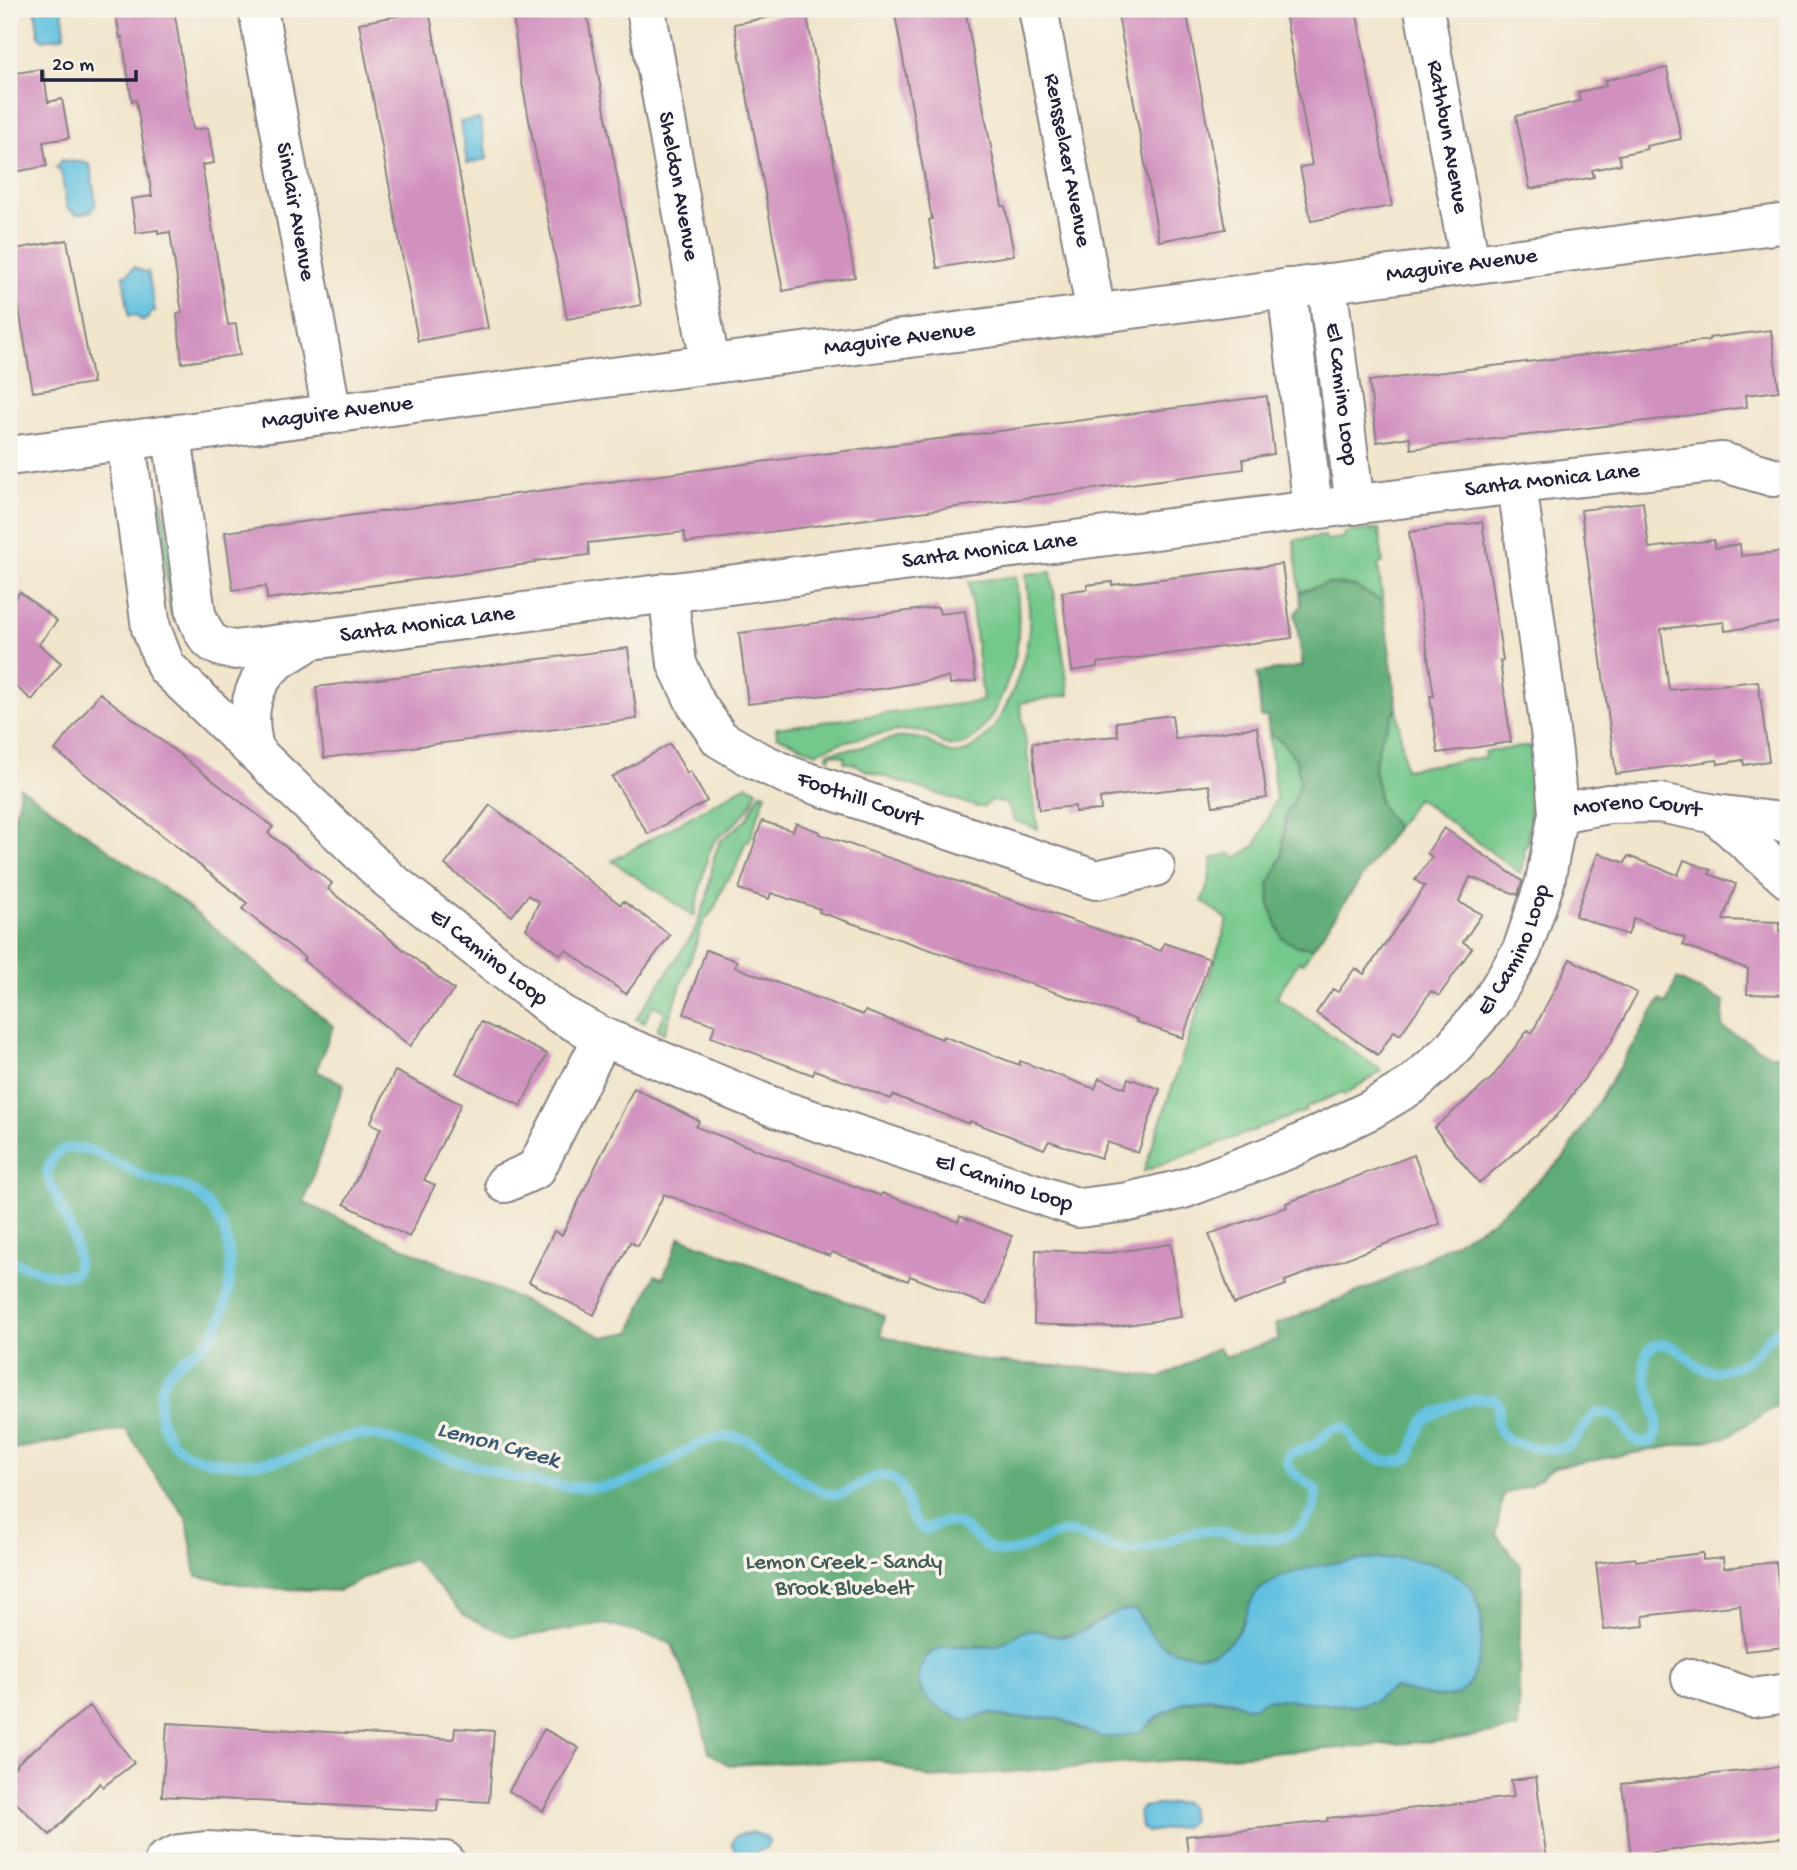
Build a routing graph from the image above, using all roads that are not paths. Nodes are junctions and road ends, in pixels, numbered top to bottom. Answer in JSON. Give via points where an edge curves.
{"nodes":[{"id":1,"x":258,"y":9,"type":"edge"},
{"id":2,"x":646,"y":9,"type":"edge"},
{"id":3,"x":1038,"y":9,"type":"edge"},
{"id":4,"x":1424,"y":9,"type":"edge"},
{"id":5,"x":1788,"y":223,"type":"edge"},
{"id":6,"x":1470,"y":264,"type":"junction"},
{"id":7,"x":1327,"y":283,"type":"junction"},
{"id":8,"x":1287,"y":288,"type":"junction"},
{"id":9,"x":1096,"y":313,"type":"junction"},
{"id":10,"x":710,"y":364,"type":"junction"},
{"id":11,"x":332,"y":414,"type":"junction"},
{"id":12,"x":172,"y":435,"type":"junction"},
{"id":13,"x":126,"y":441,"type":"junction"},
{"id":14,"x":9,"y":456,"type":"edge"},
{"id":15,"x":1773,"y":477,"type":"dead end"},
{"id":16,"x":1517,"y":484,"type":"junction"},
{"id":17,"x":1355,"y":505,"type":"junction"},
{"id":18,"x":1313,"y":509,"type":"junction"},
{"id":19,"x":668,"y":592,"type":"junction"},
{"id":20,"x":308,"y":642,"type":"junction"},
{"id":21,"x":255,"y":751,"type":"junction"},
{"id":22,"x":1558,"y":813,"type":"junction"},
{"id":23,"x":1715,"y":814,"type":"junction"},
{"id":24,"x":1788,"y":823,"type":"edge"},
{"id":25,"x":1155,"y":867,"type":"dead end"},
{"id":26,"x":1788,"y":879,"type":"edge"},
{"id":27,"x":603,"y":1037,"type":"junction"},
{"id":28,"x":505,"y":1183,"type":"dead end"},
{"id":29,"x":1691,"y":1678,"type":"dead end"},
{"id":30,"x":1788,"y":1693,"type":"edge"},
{"id":31,"x":164,"y":1861,"type":"edge"},
{"id":32,"x":445,"y":1861,"type":"edge"}],
"edges":[{"from":1,"to":11,"type":"street","name":"Sinclair Avenue"},
{"from":2,"to":10,"type":"street","name":"Sheldon Avenue"},
{"from":3,"to":9,"type":"street","name":"Rensselaer Avenue"},
{"from":4,"to":6,"type":"street","name":"Rathbun Avenue"},
{"from":5,"to":6,"type":"street","name":"Maguire Avenue"},
{"from":6,"to":7,"type":"street","name":"Maguire Avenue"},
{"from":7,"to":8,"type":"street","name":"Maguire Avenue"},
{"from":7,"to":17,"type":"street","name":"El Camino Loop"},
{"from":8,"to":9,"type":"street","name":"Maguire Avenue"},
{"from":8,"to":18,"type":"street","name":"El Camino Loop"},
{"from":9,"to":10,"type":"street","name":"Maguire Avenue"},
{"from":10,"to":11,"type":"street","name":"Maguire Avenue"},
{"from":11,"to":12,"type":"street","name":"Maguire Avenue"},
{"from":12,"to":13,"type":"street","name":"Maguire Avenue"},
{"from":12,"to":20,"type":"street","name":"Santa Monica Lane","via":[[196,614],[208,639],[222,649],[235,650]]},
{"from":13,"to":14,"type":"street","name":"Maguire Avenue"},
{"from":13,"to":21,"type":"street","name":"El Camino Loop","via":[[151,628],[166,667]]},
{"from":15,"to":16,"type":"street","name":"Santa Monica Lane","via":[[1722,462]]},
{"from":16,"to":17,"type":"street","name":"Santa Monica Lane"},
{"from":16,"to":22,"type":"street","name":"El Camino Loop"},
{"from":17,"to":18,"type":"street","name":"Santa Monica Lane"},
{"from":18,"to":19,"type":"street","name":"Santa Monica Lane"},
{"from":19,"to":20,"type":"street","name":"Santa Monica Lane"},
{"from":19,"to":25,"type":"street","name":"Foothill Court","via":[[677,664],[696,704],[720,739],[754,759],[790,776],[1096,880]]},
{"from":20,"to":21,"type":"street","via":[[274,664],[253,697],[248,715]]},
{"from":21,"to":27,"type":"street","name":"El Camino Loop","via":[[388,879],[560,1014]]},
{"from":22,"to":23,"type":"street","name":"Moreno Court","via":[[1608,804],[1660,803]]},
{"from":22,"to":27,"type":"street","name":"El Camino Loop","via":[[1545,882],[1522,950],[1489,1005],[1448,1053],[1412,1085],[1289,1149],[1183,1189],[1128,1202],[1079,1208],[776,1108]]},
{"from":23,"to":24,"type":"street","name":"Moreno Court"},
{"from":23,"to":26,"type":"street","name":"Moreno Court"},
{"from":27,"to":28,"type":"street","via":[[536,1169]]},
{"from":29,"to":30,"type":"street","via":[[1752,1698]]},
{"from":31,"to":32,"type":"street","via":[[205,1851]]}]}
